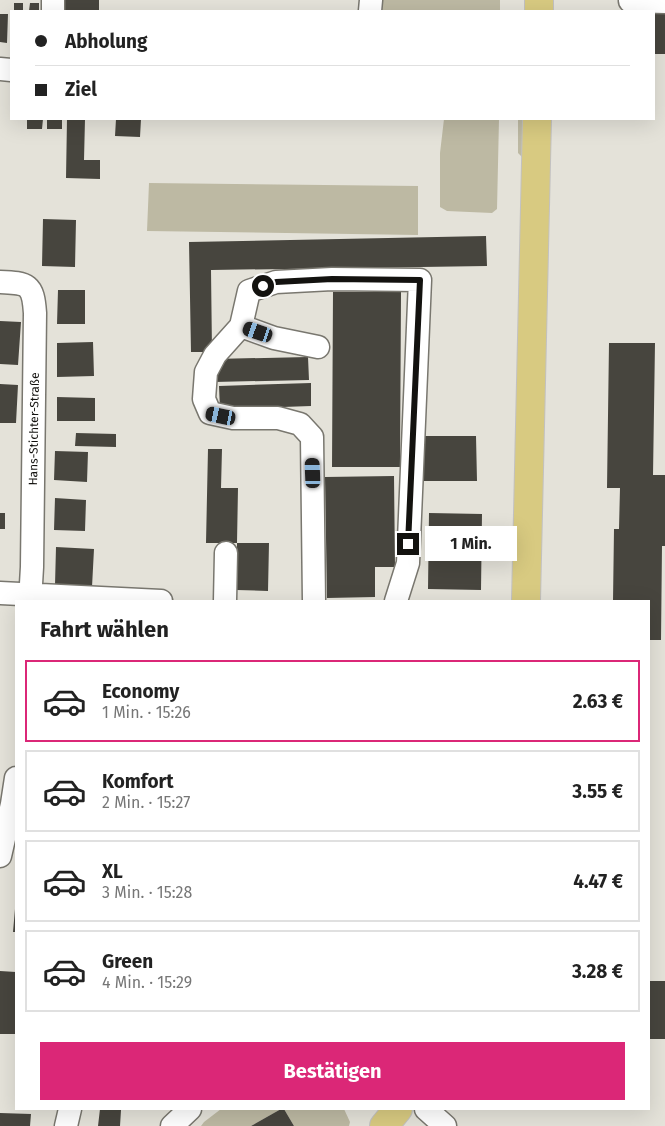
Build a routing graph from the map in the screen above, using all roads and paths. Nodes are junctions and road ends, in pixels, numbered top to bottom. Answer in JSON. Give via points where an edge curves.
{"nodes":[{"id":1,"x":630,"y":1,"type":"edge"},
{"id":2,"x":665,"y":2,"type":"edge"},
{"id":3,"x":537,"y":120,"type":"edge"},
{"id":4,"x":0,"y":282,"type":"edge"},
{"id":5,"x":241,"y":326,"type":"junction"},
{"id":6,"x":318,"y":347,"type":"dead end"},
{"id":7,"x":226,"y":553,"type":"dead end"},
{"id":8,"x":0,"y":593,"type":"edge"},
{"id":9,"x":30,"y":598,"type":"edge"},
{"id":10,"x":117,"y":600,"type":"edge"},
{"id":11,"x":225,"y":600,"type":"edge"},
{"id":12,"x":314,"y":600,"type":"edge"},
{"id":13,"x":396,"y":600,"type":"edge"},
{"id":14,"x":526,"y":600,"type":"edge"},
{"id":15,"x":15,"y":784,"type":"edge"},
{"id":16,"x":0,"y":856,"type":"edge"},
{"id":17,"x":70,"y":1110,"type":"edge"},
{"id":18,"x":189,"y":1110,"type":"edge"},
{"id":19,"x":427,"y":1110,"type":"edge"},
{"id":20,"x":66,"y":1126,"type":"edge"},
{"id":21,"x":172,"y":1126,"type":"edge"},
{"id":22,"x":445,"y":1126,"type":"edge"}],
"edges":[{"from":1,"to":2,"type":"street"},
{"from":3,"to":14,"type":"main road"},
{"from":4,"to":9,"type":"street","name":"Hans-Stichter-Straße","via":[[26,286],[32,291],[34,301]]},
{"from":5,"to":6,"type":"street","via":[[274,338]]},
{"from":5,"to":12,"type":"street","via":[[210,363],[204,399],[210,413],[233,418],[278,418],[300,424],[312,437]]},
{"from":5,"to":13,"type":"street","via":[[249,290],[276,282],[420,280],[408,563]]},
{"from":7,"to":11,"type":"street"},
{"from":8,"to":9,"type":"street"},
{"from":9,"to":10,"type":"street"},
{"from":15,"to":16,"type":"street"},
{"from":17,"to":20,"type":"street"},
{"from":18,"to":21,"type":"street"},
{"from":19,"to":22,"type":"street"}]}
